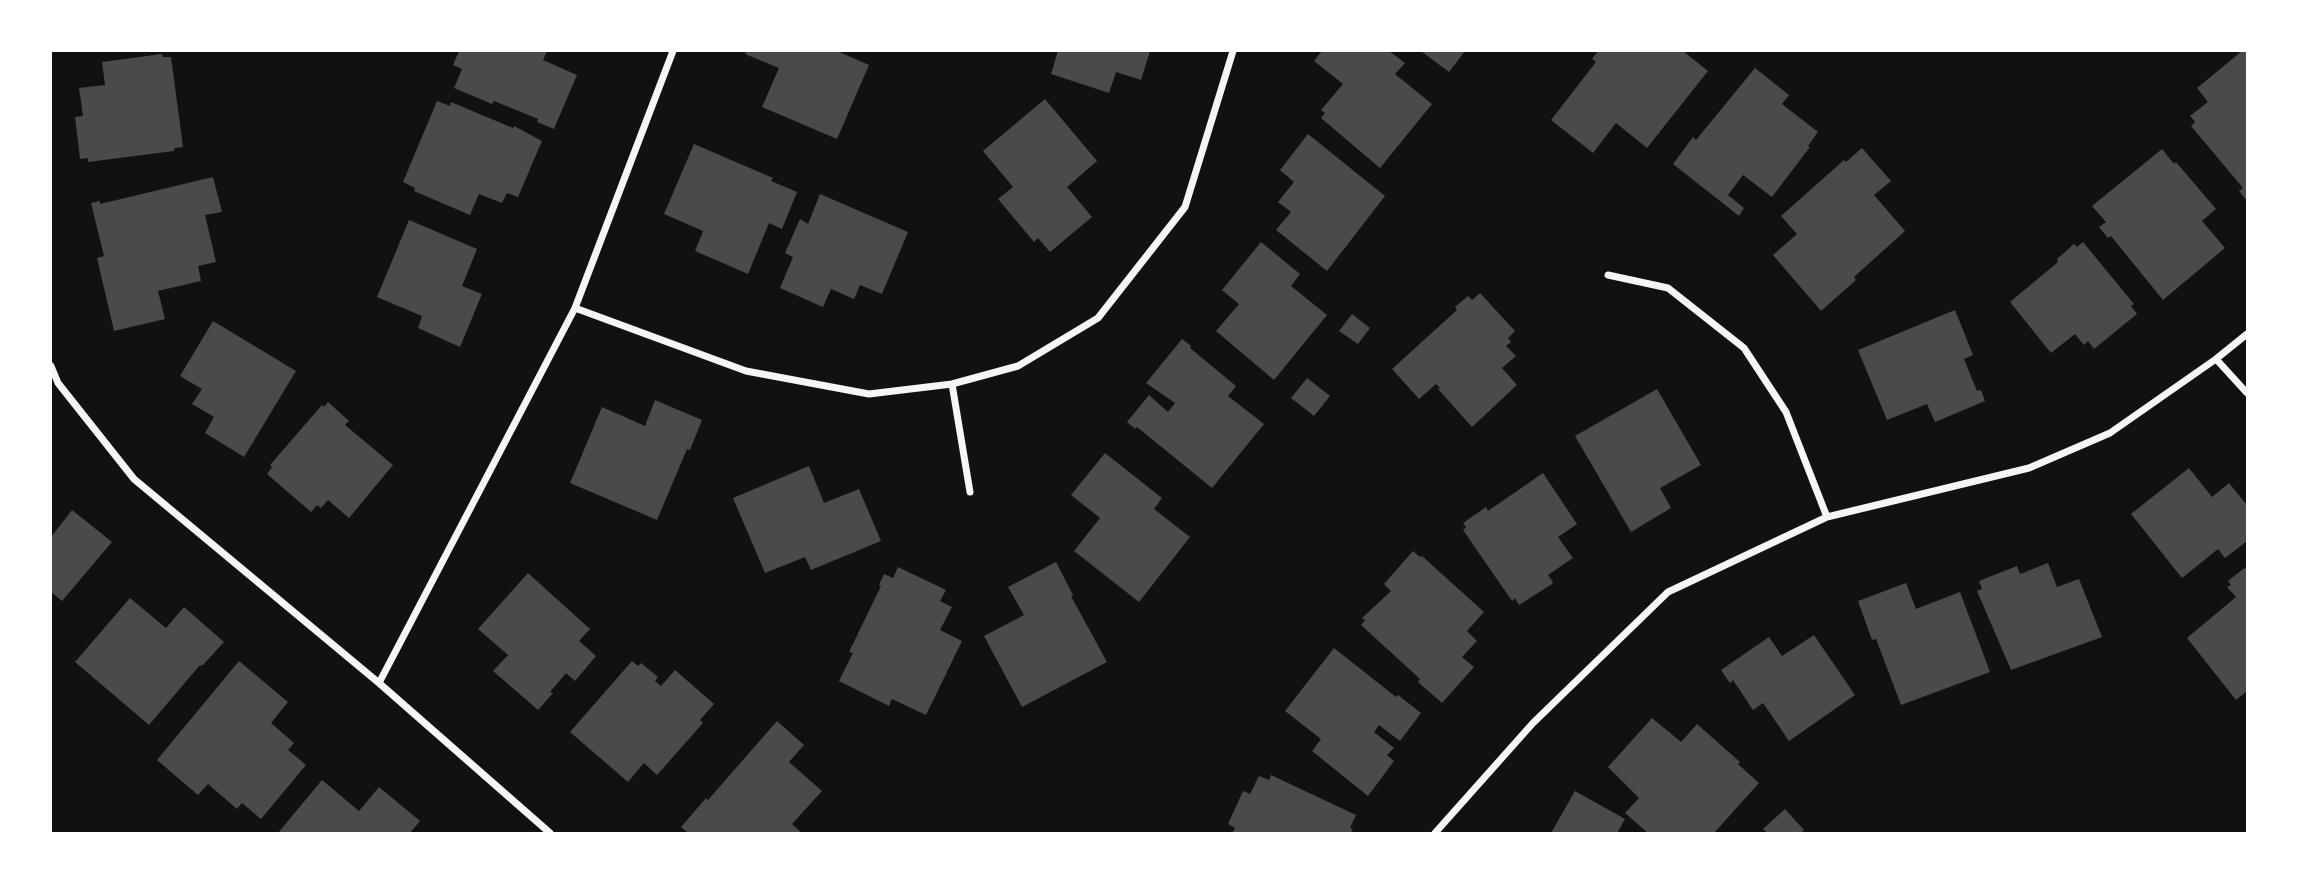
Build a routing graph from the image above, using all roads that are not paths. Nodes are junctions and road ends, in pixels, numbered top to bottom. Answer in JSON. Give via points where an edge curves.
{"nodes":[{"id":1,"x":673,"y":51,"type":"edge"},
{"id":2,"x":1233,"y":51,"type":"edge"},
{"id":3,"x":1608,"y":275,"type":"dead end"},
{"id":4,"x":575,"y":308,"type":"junction"},
{"id":5,"x":2247,"y":334,"type":"edge"},
{"id":6,"x":2216,"y":359,"type":"junction"},
{"id":7,"x":51,"y":366,"type":"edge"},
{"id":8,"x":952,"y":384,"type":"junction"},
{"id":9,"x":2247,"y":393,"type":"edge"},
{"id":10,"x":970,"y":492,"type":"dead end"},
{"id":11,"x":1827,"y":516,"type":"junction"},
{"id":12,"x":379,"y":683,"type":"junction"},
{"id":13,"x":550,"y":833,"type":"edge"},
{"id":14,"x":1435,"y":833,"type":"edge"}],
"edges":[{"from":1,"to":4,"type":"street"},
{"from":2,"to":8,"type":"street","via":[[1185,207],[1098,318],[1018,366]]},
{"from":3,"to":11,"type":"street","via":[[1668,288],[1744,348],[1786,412]]},
{"from":4,"to":8,"type":"street","via":[[746,371],[869,394]]},
{"from":4,"to":12,"type":"street"},
{"from":5,"to":6,"type":"street"},
{"from":6,"to":9,"type":"street"},
{"from":6,"to":11,"type":"street","via":[[2110,433],[2029,468]]},
{"from":7,"to":12,"type":"street","via":[[58,383],[134,479]]},
{"from":8,"to":10,"type":"street"},
{"from":11,"to":14,"type":"street","via":[[1668,592],[1533,723]]},
{"from":12,"to":13,"type":"street"}]}
